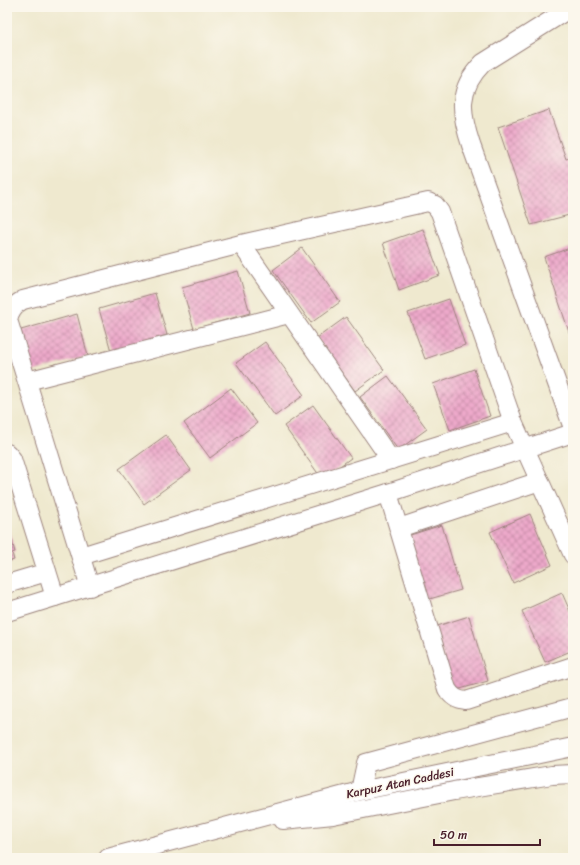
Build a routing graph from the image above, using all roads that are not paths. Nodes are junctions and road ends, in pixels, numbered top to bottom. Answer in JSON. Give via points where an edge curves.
{"nodes":[{"id":1,"x":572,"y":7,"type":"edge"},
{"id":2,"x":241,"y":244,"type":"junction"},
{"id":3,"x":289,"y":314,"type":"junction"},
{"id":4,"x":27,"y":381,"type":"junction"},
{"id":5,"x":513,"y":422,"type":"junction"},
{"id":6,"x":573,"y":428,"type":"edge"},
{"id":7,"x":573,"y":433,"type":"edge"},
{"id":8,"x":525,"y":448,"type":"junction"},
{"id":9,"x":7,"y":453,"type":"edge"},
{"id":10,"x":391,"y":460,"type":"junction"},
{"id":11,"x":540,"y":481,"type":"junction"},
{"id":12,"x":388,"y":493,"type":"junction"},
{"id":13,"x":399,"y":528,"type":"junction"},
{"id":14,"x":573,"y":555,"type":"edge"},
{"id":15,"x":81,"y":556,"type":"junction"},
{"id":16,"x":47,"y":572,"type":"junction"},
{"id":17,"x":7,"y":584,"type":"edge"},
{"id":18,"x":90,"y":586,"type":"junction"},
{"id":19,"x":56,"y":597,"type":"junction"},
{"id":20,"x":7,"y":612,"type":"edge"},
{"id":21,"x":573,"y":666,"type":"edge"},
{"id":22,"x":573,"y":707,"type":"edge"},
{"id":23,"x":573,"y":747,"type":"edge"},
{"id":24,"x":573,"y":774,"type":"edge"},
{"id":25,"x":360,"y":791,"type":"junction"},
{"id":26,"x":229,"y":826,"type":"junction"},
{"id":27,"x":108,"y":858,"type":"edge"}],
"edges":[{"from":1,"to":6,"type":"street","via":[[483,63],[470,77],[462,107],[471,145]]},
{"from":2,"to":3,"type":"street"},
{"from":2,"to":4,"type":"street","via":[[17,303],[8,320]]},
{"from":2,"to":5,"type":"street","via":[[428,202],[435,205],[440,212]]},
{"from":3,"to":4,"type":"street"},
{"from":3,"to":10,"type":"street"},
{"from":4,"to":15,"type":"street"},
{"from":5,"to":8,"type":"street"},
{"from":5,"to":10,"type":"street"},
{"from":7,"to":8,"type":"street"},
{"from":8,"to":11,"type":"street"},
{"from":8,"to":12,"type":"street"},
{"from":9,"to":16,"type":"street","via":[[12,459]]},
{"from":10,"to":15,"type":"street"},
{"from":11,"to":13,"type":"street"},
{"from":11,"to":14,"type":"street"},
{"from":12,"to":13,"type":"street"},
{"from":12,"to":18,"type":"street"},
{"from":13,"to":21,"type":"street","via":[[447,689],[453,697],[466,701]]},
{"from":15,"to":18,"type":"street"},
{"from":16,"to":17,"type":"street"},
{"from":16,"to":19,"type":"street"},
{"from":18,"to":19,"type":"street"},
{"from":19,"to":20,"type":"street"},
{"from":22,"to":25,"type":"street","via":[[366,763]]},
{"from":23,"to":25,"type":"street","name":"Karpuz Atan Caddesi"},
{"from":24,"to":26,"type":"street","name":"Karpuz Atan Caddesi","via":[[552,775],[462,790],[333,815]]},
{"from":25,"to":26,"type":"street","name":"Karpuz Atan Caddesi"},
{"from":26,"to":27,"type":"street","name":"Karpuz Atan Caddesi"}]}
